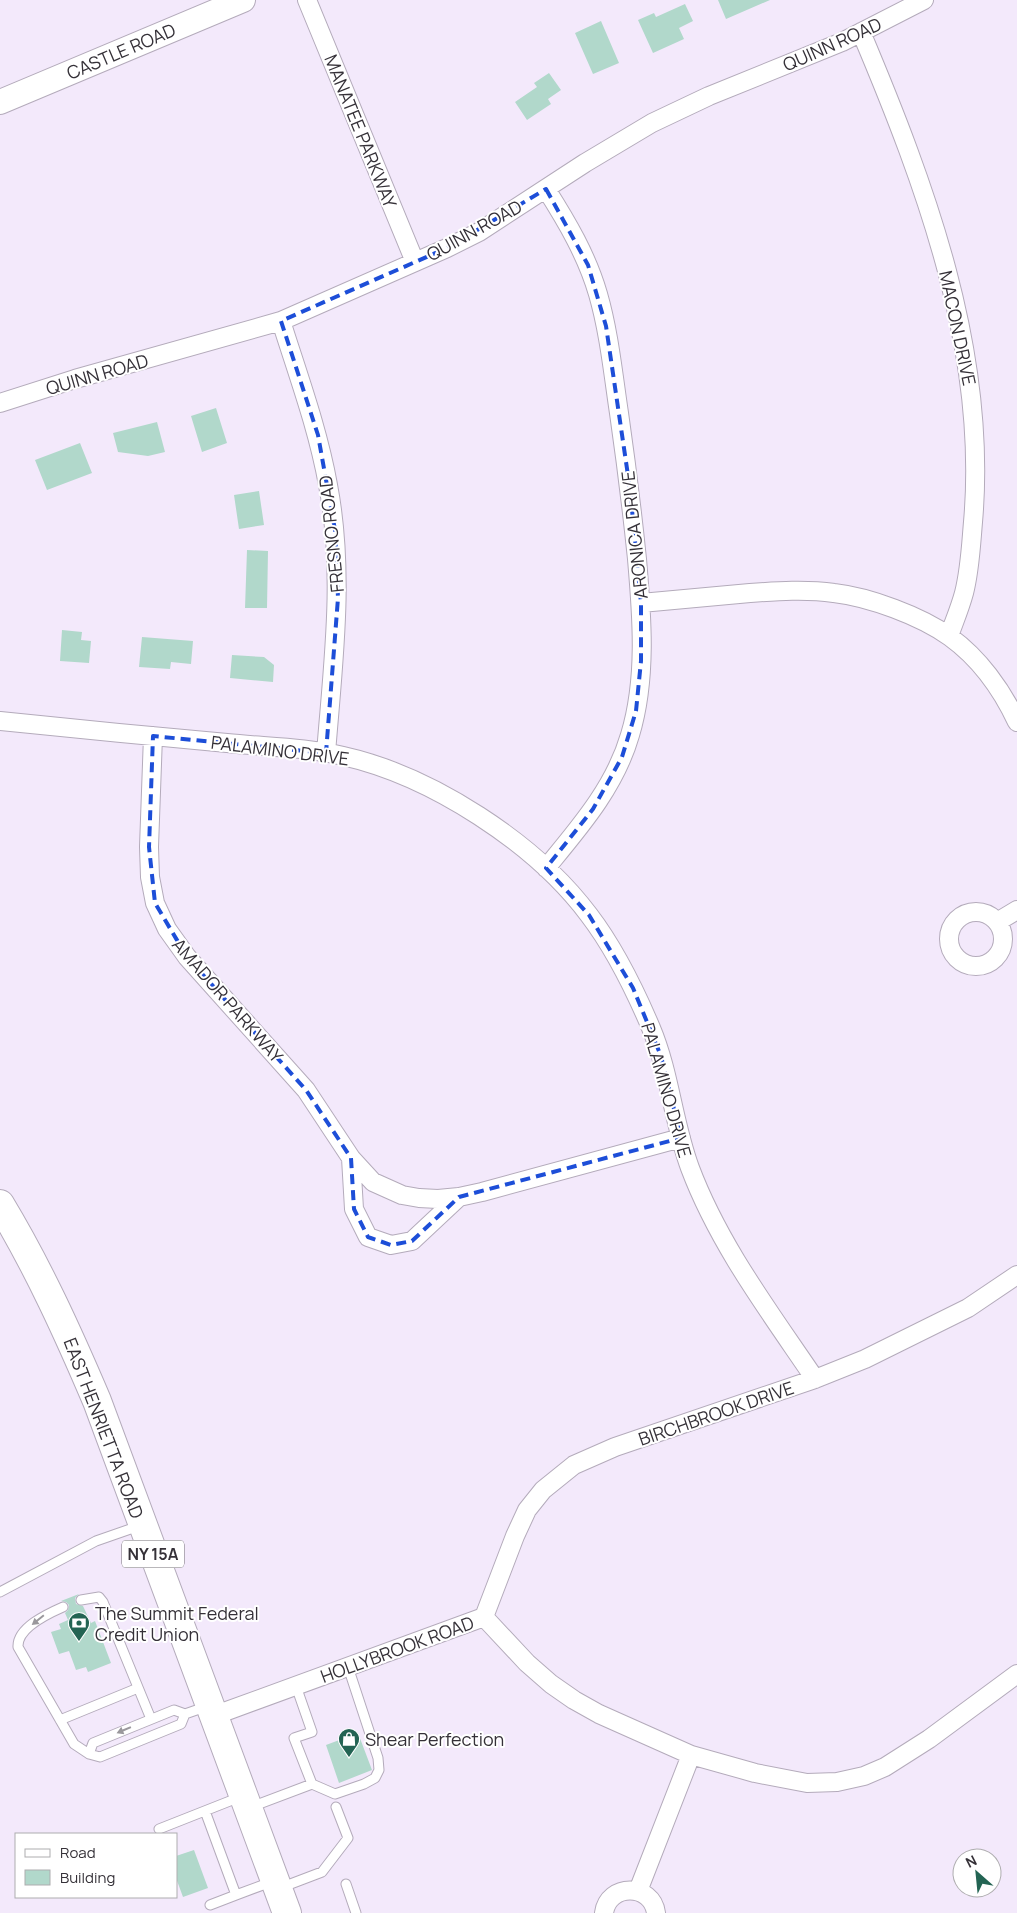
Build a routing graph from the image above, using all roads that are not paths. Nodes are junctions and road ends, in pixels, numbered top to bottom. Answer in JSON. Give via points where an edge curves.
{"nodes":[{"id":1,"x":243,"y":0,"type":"edge"},
{"id":2,"x":307,"y":0,"type":"edge"},
{"id":3,"x":924,"y":0,"type":"edge"},
{"id":4,"x":861,"y":32,"type":"junction"},
{"id":5,"x":0,"y":102,"type":"edge"},
{"id":6,"x":546,"y":189,"type":"junction"},
{"id":7,"x":415,"y":262,"type":"junction"},
{"id":8,"x":281,"y":321,"type":"junction"},
{"id":9,"x":0,"y":403,"type":"edge"},
{"id":10,"x":641,"y":603,"type":"junction"},
{"id":11,"x":949,"y":636,"type":"junction"},
{"id":12,"x":0,"y":721,"type":"edge"},
{"id":13,"x":1017,"y":722,"type":"edge"},
{"id":14,"x":153,"y":736,"type":"junction"},
{"id":15,"x":326,"y":753,"type":"junction"},
{"id":16,"x":546,"y":868,"type":"junction"},
{"id":17,"x":1017,"y":910,"type":"edge"},
{"id":18,"x":997,"y":922,"type":"dead end"},
{"id":19,"x":680,"y":1138,"type":"junction"},
{"id":20,"x":351,"y":1158,"type":"junction"},
{"id":21,"x":459,"y":1197,"type":"junction"},
{"id":22,"x":0,"y":1204,"type":"edge"},
{"id":23,"x":1017,"y":1275,"type":"edge"},
{"id":24,"x":815,"y":1379,"type":"junction"},
{"id":25,"x":142,"y":1525,"type":"junction"},
{"id":26,"x":0,"y":1592,"type":"edge"},
{"id":27,"x":81,"y":1600,"type":"dead end"},
{"id":28,"x":63,"y":1607,"type":"dead end"},
{"id":29,"x":484,"y":1617,"type":"junction"},
{"id":30,"x":348,"y":1667,"type":"junction"},
{"id":31,"x":1017,"y":1674,"type":"edge"},
{"id":32,"x":296,"y":1686,"type":"junction"},
{"id":33,"x":138,"y":1688,"type":"junction"},
{"id":34,"x":202,"y":1712,"type":"junction"},
{"id":35,"x":151,"y":1719,"type":"junction"},
{"id":36,"x":60,"y":1720,"type":"junction"},
{"id":37,"x":89,"y":1754,"type":"junction"},
{"id":38,"x":691,"y":1756,"type":"junction"},
{"id":39,"x":312,"y":1784,"type":"junction"},
{"id":40,"x":245,"y":1802,"type":"junction"},
{"id":41,"x":336,"y":1807,"type":"dead end"},
{"id":42,"x":205,"y":1811,"type":"junction"},
{"id":43,"x":159,"y":1829,"type":"dead end"},
{"id":44,"x":346,"y":1884,"type":"dead end"},
{"id":45,"x":638,"y":1891,"type":"junction"},
{"id":46,"x":280,"y":1894,"type":"edge"},
{"id":47,"x":236,"y":1895,"type":"junction"},
{"id":48,"x":210,"y":1905,"type":"dead end"},
{"id":49,"x":356,"y":1913,"type":"edge"},
{"id":50,"x":604,"y":1913,"type":"edge"},
{"id":51,"x":656,"y":1913,"type":"edge"}],
"edges":[{"from":1,"to":5,"type":"street","name":"CASTLE ROAD"},
{"from":2,"to":7,"type":"street","name":"MANATEE PARKWAY"},
{"from":3,"to":4,"type":"street","name":"QUINN ROAD"},
{"from":4,"to":6,"type":"street","name":"QUINN ROAD","via":[[652,123]]},
{"from":4,"to":11,"type":"street","name":"MACON DRIVE","via":[[896,114],[925,198],[960,322],[969,374],[976,491],[964,593]]},
{"from":6,"to":7,"type":"street","name":"QUINN ROAD","via":[[479,232]]},
{"from":6,"to":10,"type":"street","name":"ARONICA DRIVE","via":[[588,265],[606,326],[630,489]]},
{"from":7,"to":8,"type":"street","name":"QUINN ROAD"},
{"from":8,"to":9,"type":"street","name":"QUINN ROAD"},
{"from":8,"to":15,"type":"street","name":"FRESNO ROAD","via":[[318,435],[335,530],[338,598]]},
{"from":10,"to":11,"type":"street","via":[[792,590],[834,593],[869,600],[896,610]]},
{"from":10,"to":16,"type":"street","name":"ARONICA DRIVE","via":[[640,686],[630,736],[598,802]]},
{"from":11,"to":13,"type":"street","via":[[989,675]]},
{"from":12,"to":14,"type":"street","name":"PALAMINO DRIVE"},
{"from":14,"to":15,"type":"street","name":"PALAMINO DRIVE"},
{"from":14,"to":20,"type":"street","name":"AMADOR PARKWAY","via":[[150,877],[155,903],[167,929],[187,957],[306,1090]]},
{"from":15,"to":16,"type":"street","name":"PALAMINO DRIVE","via":[[413,779],[484,819]]},
{"from":16,"to":19,"type":"street","name":"PALAMINO DRIVE","via":[[589,915],[615,953],[633,988],[661,1056]]},
{"from":17,"to":18,"type":"street"},
{"from":19,"to":21,"type":"street","name":"AMADOR PARKWAY"},
{"from":19,"to":24,"type":"street","name":"PALAMINO DRIVE","via":[[718,1230]]},
{"from":20,"to":21,"type":"street","name":"AMADOR PARKWAY","via":[[372,1182],[402,1195],[438,1199]]},
{"from":20,"to":21,"type":"street","via":[[354,1209],[368,1237],[391,1245],[412,1241]]},
{"from":22,"to":25,"type":"main road","name":"EAST HENRIETTA ROAD","number":"NY 15A","via":[[63,1322],[97,1401]]},
{"from":23,"to":24,"type":"street","name":"BIRCHBROOK DRIVE","via":[[968,1308],[865,1359]]},
{"from":24,"to":29,"type":"street","name":"BIRCHBROOK DRIVE","via":[[615,1447],[574,1465],[543,1490],[527,1510]]},
{"from":25,"to":26,"type":"lane","via":[[96,1541]]},
{"from":25,"to":34,"type":"main road","name":"EAST HENRIETTA ROAD","number":"NY 15A"},
{"from":27,"to":33,"type":"lane","via":[[99,1597],[103,1602]]},
{"from":28,"to":36,"type":"lane","one_way":true,"via":[[42,1616],[18,1640],[18,1647]]},
{"from":29,"to":30,"type":"street","name":"HOLLYBROOK ROAD"},
{"from":29,"to":38,"type":"street","name":"HOLLYBROOK ROAD","via":[[527,1663],[574,1700]]},
{"from":30,"to":32,"type":"street","name":"HOLLYBROOK ROAD"},
{"from":30,"to":39,"type":"lane","via":[[378,1758],[379,1770],[375,1778],[335,1794]]},
{"from":31,"to":38,"type":"street","name":"HOLLYBROOK ROAD","via":[[929,1739],[885,1767],[864,1776],[837,1782],[807,1783]]},
{"from":32,"to":34,"type":"street","name":"HOLLYBROOK ROAD"},
{"from":32,"to":39,"type":"lane","via":[[312,1732],[294,1738]]},
{"from":33,"to":35,"type":"lane"},
{"from":33,"to":36,"type":"lane"},
{"from":34,"to":35,"type":"lane","via":[[174,1710]]},
{"from":34,"to":37,"type":"lane","via":[[181,1724],[100,1757]]},
{"from":34,"to":40,"type":"main road","name":"EAST HENRIETTA ROAD","number":"NY 15A"},
{"from":35,"to":37,"type":"lane","one_way":true,"via":[[94,1743]]},
{"from":36,"to":37,"type":"lane","via":[[74,1744]]},
{"from":38,"to":45,"type":"street"},
{"from":39,"to":40,"type":"lane"},
{"from":40,"to":42,"type":"lane"},
{"from":40,"to":46,"type":"main road","name":"EAST HENRIETTA ROAD","number":"NY 15A"},
{"from":41,"to":46,"type":"lane","via":[[348,1838],[322,1872]]},
{"from":42,"to":43,"type":"lane"},
{"from":42,"to":47,"type":"lane"},
{"from":44,"to":49,"type":"lane"},
{"from":45,"to":50,"type":"street","via":[[613,1895]]},
{"from":45,"to":51,"type":"street","via":[[652,1901]]},
{"from":46,"to":47,"type":"lane"},
{"from":47,"to":48,"type":"lane"}]}
